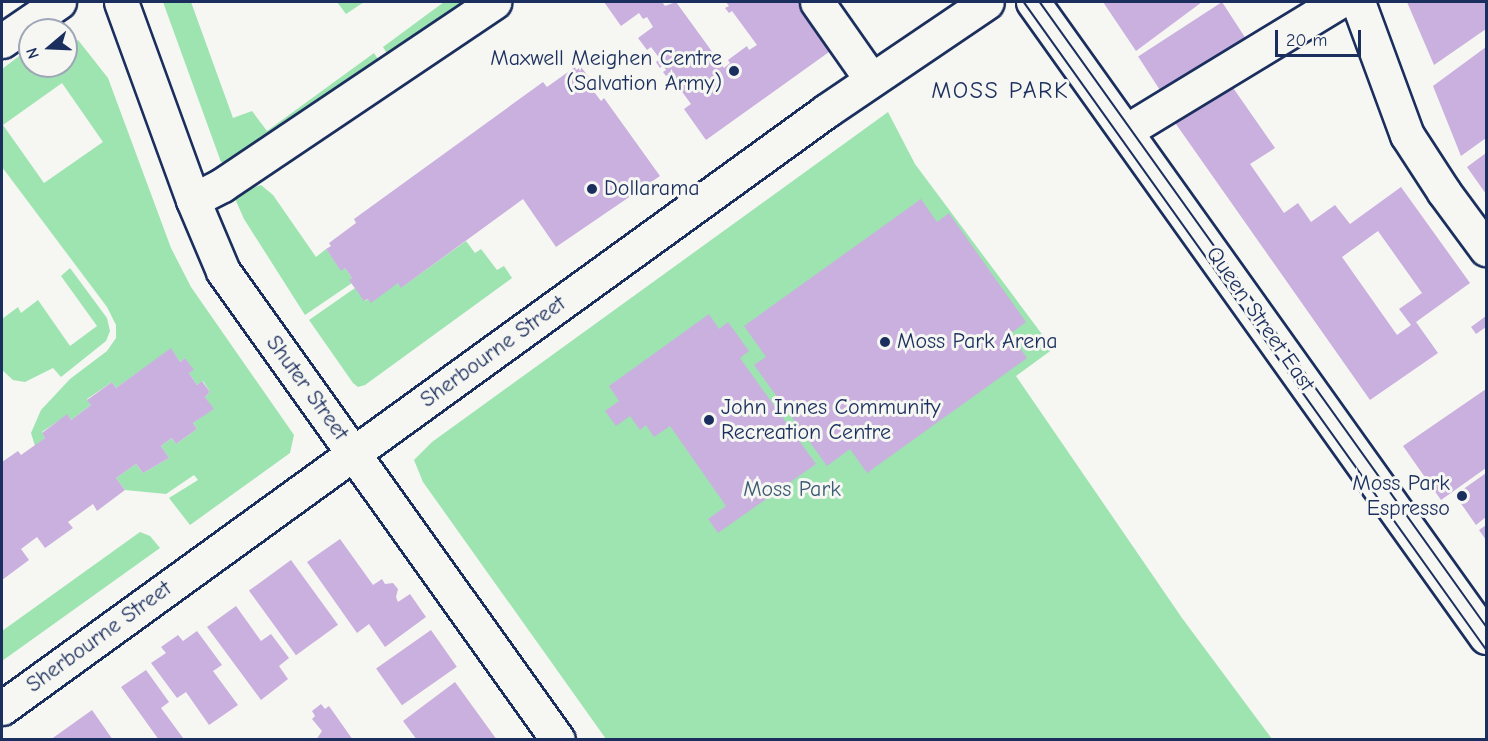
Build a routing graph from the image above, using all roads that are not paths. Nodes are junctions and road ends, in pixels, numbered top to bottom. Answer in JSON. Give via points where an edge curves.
{"nodes":[{"id":1,"x":59,"y":2,"type":"edge"},
{"id":2,"x":121,"y":2,"type":"edge"},
{"id":3,"x":494,"y":2,"type":"edge"},
{"id":4,"x":817,"y":2,"type":"edge"},
{"id":5,"x":987,"y":2,"type":"edge"},
{"id":6,"x":1033,"y":2,"type":"edge"},
{"id":7,"x":1338,"y":2,"type":"edge"},
{"id":8,"x":1358,"y":2,"type":"edge"},
{"id":9,"x":2,"y":41,"type":"edge"},
{"id":10,"x":871,"y":79,"type":"junction"},
{"id":11,"x":1126,"y":130,"type":"junction"},
{"id":12,"x":192,"y":200,"type":"junction"},
{"id":13,"x":1486,"y":249,"type":"edge"},
{"id":14,"x":354,"y":453,"type":"junction"},
{"id":15,"x":1486,"y":637,"type":"edge"},
{"id":16,"x":2,"y":708,"type":"edge"},
{"id":17,"x":558,"y":740,"type":"edge"}],
"edges":[{"from":1,"to":9,"type":"street"},
{"from":2,"to":12,"type":"street","name":"Shuter Street"},
{"from":3,"to":12,"type":"street","via":[[222,185]]},
{"from":4,"to":10,"type":"street"},
{"from":5,"to":10,"type":"street","name":"Sherbourne Street"},
{"from":6,"to":11,"type":"street","name":"Queen Street East"},
{"from":7,"to":11,"type":"street"},
{"from":8,"to":13,"type":"street","via":[[1407,135]]},
{"from":10,"to":14,"type":"street","name":"Sherbourne Street"},
{"from":11,"to":15,"type":"street","name":"Queen Street East"},
{"from":12,"to":14,"type":"street","name":"Shuter Street","via":[[224,271]]},
{"from":14,"to":16,"type":"street","name":"Sherbourne Street"},
{"from":14,"to":17,"type":"street","name":"Shuter Street"}]}
